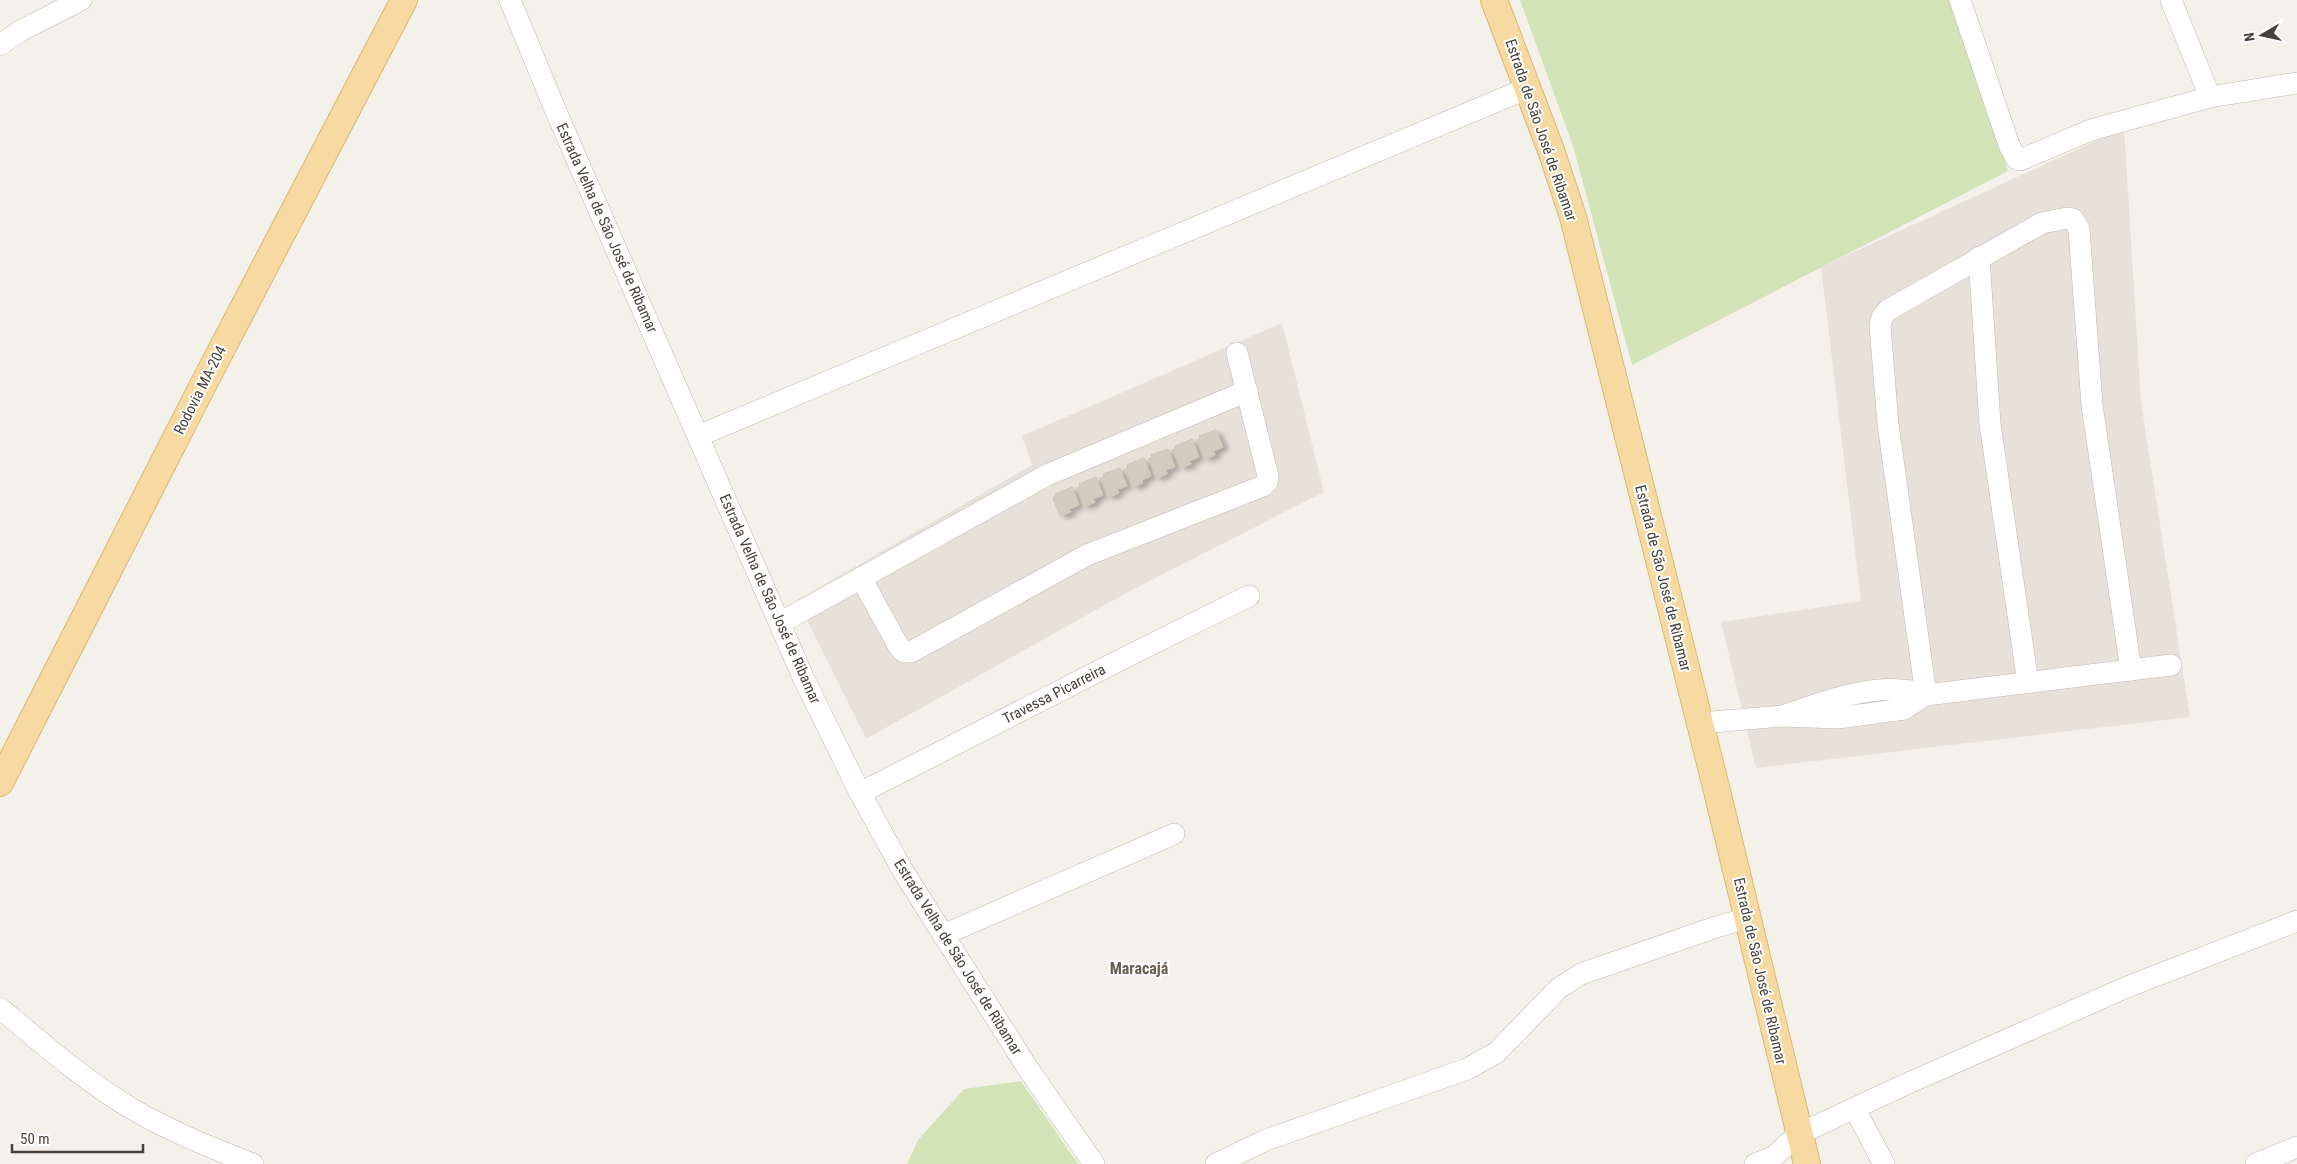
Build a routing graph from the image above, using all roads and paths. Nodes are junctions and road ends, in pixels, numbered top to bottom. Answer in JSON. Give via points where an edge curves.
{"nodes":[{"id":1,"x":81,"y":0,"type":"edge"},
{"id":2,"x":404,"y":0,"type":"edge"},
{"id":3,"x":510,"y":0,"type":"edge"},
{"id":4,"x":1494,"y":0,"type":"edge"},
{"id":5,"x":1960,"y":0,"type":"edge"},
{"id":6,"x":2171,"y":0,"type":"edge"},
{"id":7,"x":0,"y":45,"type":"edge"},
{"id":8,"x":2295,"y":84,"type":"edge"},
{"id":9,"x":1528,"y":88,"type":"junction"},
{"id":10,"x":2210,"y":97,"type":"junction"},
{"id":11,"x":1979,"y":257,"type":"junction"},
{"id":12,"x":1237,"y":353,"type":"dead end"},
{"id":13,"x":1247,"y":391,"type":"junction"},
{"id":14,"x":698,"y":436,"type":"junction"},
{"id":15,"x":861,"y":578,"type":"junction"},
{"id":16,"x":1249,"y":596,"type":"dead end"},
{"id":17,"x":780,"y":623,"type":"junction"},
{"id":18,"x":2171,"y":665,"type":"dead end"},
{"id":19,"x":2131,"y":670,"type":"junction"},
{"id":20,"x":2028,"y":683,"type":"junction"},
{"id":21,"x":1926,"y":695,"type":"junction"},
{"id":22,"x":1700,"y":723,"type":"junction"},
{"id":23,"x":0,"y":782,"type":"edge"},
{"id":24,"x":860,"y":794,"type":"junction"},
{"id":25,"x":1174,"y":834,"type":"dead end"},
{"id":26,"x":1748,"y":918,"type":"junction"},
{"id":27,"x":2297,"y":921,"type":"edge"},
{"id":28,"x":943,"y":935,"type":"junction"},
{"id":29,"x":0,"y":1008,"type":"edge"},
{"id":30,"x":1855,"y":1109,"type":"junction"},
{"id":31,"x":1799,"y":1134,"type":"junction"},
{"id":32,"x":2297,"y":1147,"type":"edge"},
{"id":33,"x":2269,"y":1161,"type":"edge"},
{"id":34,"x":253,"y":1164,"type":"edge"},
{"id":35,"x":1094,"y":1164,"type":"edge"},
{"id":36,"x":1216,"y":1164,"type":"edge"},
{"id":37,"x":1755,"y":1164,"type":"edge"},
{"id":38,"x":1807,"y":1164,"type":"edge"},
{"id":39,"x":1884,"y":1164,"type":"edge"}],
"edges":[{"from":1,"to":7,"type":"street"},
{"from":2,"to":23,"type":"main road","name":"Rodovia MA-204"},
{"from":3,"to":14,"type":"street","name":"Estrada Velha de São José de Ribamar"},
{"from":4,"to":9,"type":"main road","name":"Estrada de São José de Ribamar"},
{"from":5,"to":10,"type":"street","via":[[2016,158],[2026,158],[2090,130]]},
{"from":6,"to":10,"type":"street"},
{"from":8,"to":10,"type":"street"},
{"from":9,"to":14,"type":"street"},
{"from":9,"to":22,"type":"main road","name":"Estrada de São José de Ribamar","via":[[1573,218]]},
{"from":11,"to":19,"type":"street","via":[[2042,223],[2067,218],[2077,223],[2092,405]]},
{"from":11,"to":20,"type":"street","via":[[1990,424]]},
{"from":11,"to":21,"type":"street","via":[[1888,310],[1880,326],[1888,424]]},
{"from":12,"to":13,"type":"street"},
{"from":13,"to":15,"type":"street","via":[[1047,475]]},
{"from":13,"to":15,"type":"street","via":[[1268,476],[1263,486],[1088,555],[911,652],[904,652],[899,647]]},
{"from":14,"to":17,"type":"street","name":"Estrada Velha de São José de Ribamar"},
{"from":15,"to":17,"type":"street"},
{"from":16,"to":24,"type":"street","name":"Travessa Picarreira"},
{"from":17,"to":24,"type":"street","name":"Estrada Velha de São José de Ribamar"},
{"from":18,"to":19,"type":"street"},
{"from":19,"to":20,"type":"street"},
{"from":20,"to":21,"type":"street"},
{"from":21,"to":22,"type":"street","via":[[1904,709],[1838,718],[1783,716]]},
{"from":22,"to":26,"type":"main road","name":"Estrada de São José de Ribamar"},
{"from":24,"to":28,"type":"street","name":"Estrada Velha de São José de Ribamar","via":[[902,871]]},
{"from":25,"to":28,"type":"street"},
{"from":26,"to":31,"type":"main road","name":"Estrada de São José de Ribamar"},
{"from":26,"to":36,"type":"street","via":[[1581,974],[1559,988],[1496,1053],[1467,1068],[1266,1140]]},
{"from":27,"to":30,"type":"street","via":[[2127,986]]},
{"from":28,"to":35,"type":"street","name":"Estrada Velha de São José de Ribamar"},
{"from":29,"to":34,"type":"street","via":[[68,1064],[132,1108],[207,1146]]},
{"from":30,"to":31,"type":"street"},
{"from":30,"to":39,"type":"street"},
{"from":31,"to":37,"type":"street","via":[[1773,1157]]},
{"from":31,"to":38,"type":"main road","name":"Estrada de São José de Ribamar"},
{"from":32,"to":33,"type":"street"}]}
